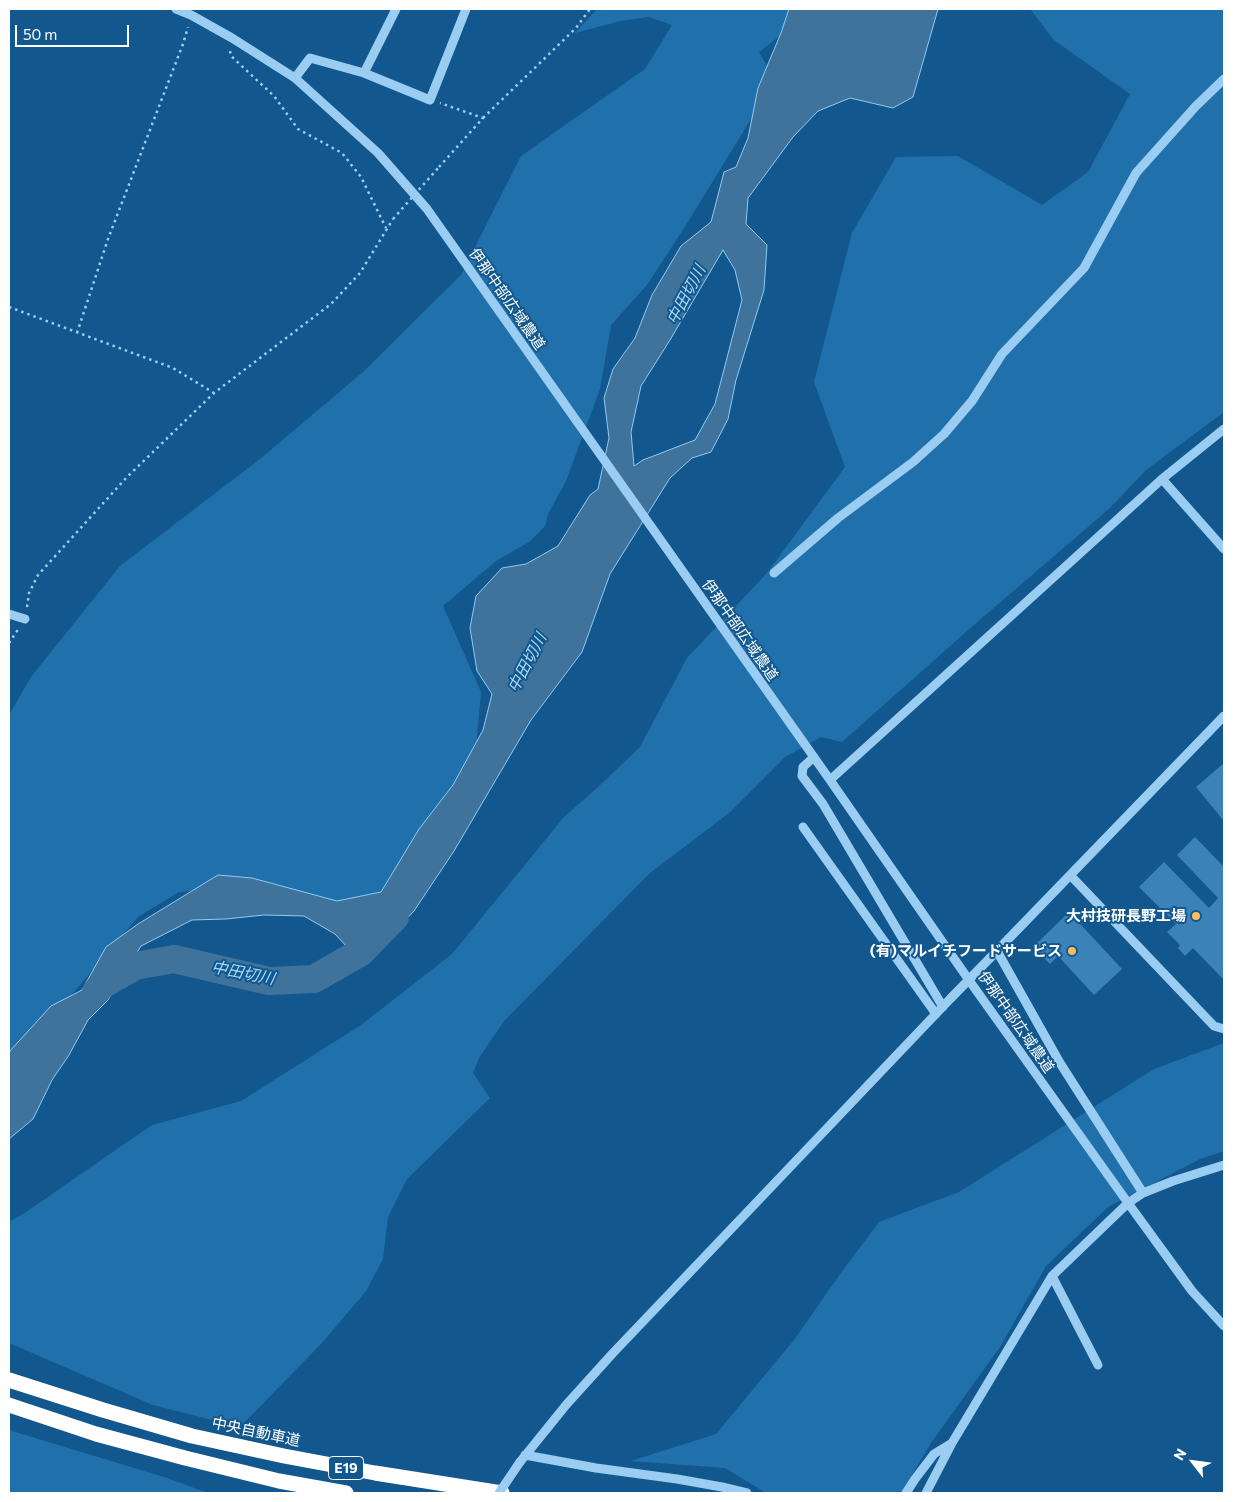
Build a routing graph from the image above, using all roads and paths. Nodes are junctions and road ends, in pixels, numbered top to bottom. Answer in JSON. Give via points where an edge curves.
{"nodes":[{"id":1,"x":176,"y":9,"type":"edge"},
{"id":2,"x":396,"y":9,"type":"edge"},
{"id":3,"x":466,"y":9,"type":"edge"},
{"id":4,"x":590,"y":9,"type":"edge"},
{"id":5,"x":192,"y":12,"type":"edge"},
{"id":6,"x":232,"y":38,"type":"junction"},
{"id":7,"x":364,"y":73,"type":"junction"},
{"id":8,"x":295,"y":78,"type":"junction"},
{"id":9,"x":1224,"y":79,"type":"edge"},
{"id":10,"x":430,"y":100,"type":"junction"},
{"id":11,"x":483,"y":118,"type":"junction"},
{"id":12,"x":386,"y":228,"type":"junction"},
{"id":13,"x":9,"y":308,"type":"edge"},
{"id":14,"x":77,"y":333,"type":"junction"},
{"id":15,"x":214,"y":393,"type":"junction"},
{"id":16,"x":1224,"y":428,"type":"edge"},
{"id":17,"x":1162,"y":479,"type":"junction"},
{"id":18,"x":1224,"y":549,"type":"edge"},
{"id":19,"x":774,"y":573,"type":"dead end"},
{"id":20,"x":9,"y":614,"type":"edge"},
{"id":21,"x":25,"y":619,"type":"junction"},
{"id":22,"x":9,"y":643,"type":"edge"},
{"id":23,"x":1224,"y":716,"type":"edge"},
{"id":24,"x":814,"y":757,"type":"junction"},
{"id":25,"x":830,"y":780,"type":"junction"},
{"id":26,"x":803,"y":827,"type":"dead end"},
{"id":27,"x":1071,"y":876,"type":"junction"},
{"id":28,"x":997,"y":951,"type":"junction"},
{"id":29,"x":943,"y":1007,"type":"junction"},
{"id":30,"x":936,"y":1014,"type":"junction"},
{"id":31,"x":1224,"y":1029,"type":"edge"},
{"id":32,"x":1224,"y":1165,"type":"edge"},
{"id":33,"x":1144,"y":1193,"type":"junction"},
{"id":34,"x":1128,"y":1203,"type":"junction"},
{"id":35,"x":1052,"y":1276,"type":"junction"},
{"id":36,"x":1224,"y":1326,"type":"edge"},
{"id":37,"x":1098,"y":1365,"type":"dead end"},
{"id":38,"x":9,"y":1380,"type":"edge"},
{"id":39,"x":9,"y":1405,"type":"edge"},
{"id":40,"x":952,"y":1443,"type":"junction"},
{"id":41,"x":522,"y":1458,"type":"junction"},
{"id":42,"x":346,"y":1493,"type":"edge"},
{"id":43,"x":500,"y":1493,"type":"edge"},
{"id":44,"x":747,"y":1493,"type":"edge"},
{"id":45,"x":906,"y":1493,"type":"edge"},
{"id":46,"x":926,"y":1493,"type":"edge"}],
"edges":[{"from":1,"to":5,"type":"street","name":"伊那中部広域農道"},
{"from":2,"to":7,"type":"street"},
{"from":3,"to":10,"type":"street"},
{"from":4,"to":11,"type":"path","via":[[576,28]]},
{"from":5,"to":6,"type":"street","name":"伊那中部広域農道"},
{"from":5,"to":14,"type":"path","via":[[183,44],[108,239]]},
{"from":6,"to":8,"type":"street","name":"伊那中部広域農道"},
{"from":6,"to":12,"type":"path","via":[[231,56],[274,96],[298,129],[342,153],[361,177]]},
{"from":7,"to":8,"type":"street","via":[[310,58]]},
{"from":7,"to":10,"type":"street"},
{"from":8,"to":24,"type":"street","name":"伊那中部広域農道","via":[[378,153],[426,209]]},
{"from":9,"to":19,"type":"street","via":[[1136,173],[1084,268],[1002,354],[972,401],[944,434],[914,462],[838,518]]},
{"from":10,"to":11,"type":"path"},
{"from":11,"to":12,"type":"path","bridge":true},
{"from":12,"to":15,"type":"path","via":[[360,272],[331,304]]},
{"from":13,"to":14,"type":"path"},
{"from":14,"to":15,"type":"path","via":[[173,368]]},
{"from":15,"to":21,"type":"path","via":[[127,477],[38,575],[29,593]]},
{"from":16,"to":17,"type":"street"},
{"from":17,"to":18,"type":"street"},
{"from":17,"to":25,"type":"street"},
{"from":20,"to":21,"type":"street"},
{"from":21,"to":22,"type":"path"},
{"from":23,"to":27,"type":"street"},
{"from":24,"to":25,"type":"street","name":"伊那中部広域農道"},
{"from":24,"to":29,"type":"street","via":[[802,767],[802,776],[823,804]]},
{"from":25,"to":34,"type":"street","name":"伊那中部広域農道"},
{"from":26,"to":30,"type":"street"},
{"from":27,"to":28,"type":"street"},
{"from":27,"to":31,"type":"street","via":[[1214,1026]]},
{"from":28,"to":29,"type":"street","bridge":true},
{"from":28,"to":33,"type":"street","via":[[1060,1063]]},
{"from":29,"to":30,"type":"street"},
{"from":30,"to":41,"type":"street","via":[[613,1353]]},
{"from":32,"to":33,"type":"street"},
{"from":33,"to":34,"type":"street"},
{"from":34,"to":35,"type":"street"},
{"from":34,"to":36,"type":"street","name":"伊那中部広域農道","via":[[1192,1291]]},
{"from":35,"to":37,"type":"street"},
{"from":35,"to":40,"type":"street"},
{"from":38,"to":43,"type":"highway","name":"中央自動車道","number":"E19","via":[[192,1436],[302,1460]]},
{"from":39,"to":42,"type":"highway","number":"E19","via":[[96,1434],[186,1458],[279,1481]]},
{"from":40,"to":45,"type":"street","via":[[934,1454]]},
{"from":40,"to":46,"type":"street"},
{"from":41,"to":43,"type":"street","bridge":true},
{"from":41,"to":44,"type":"street","via":[[677,1479]]}]}
